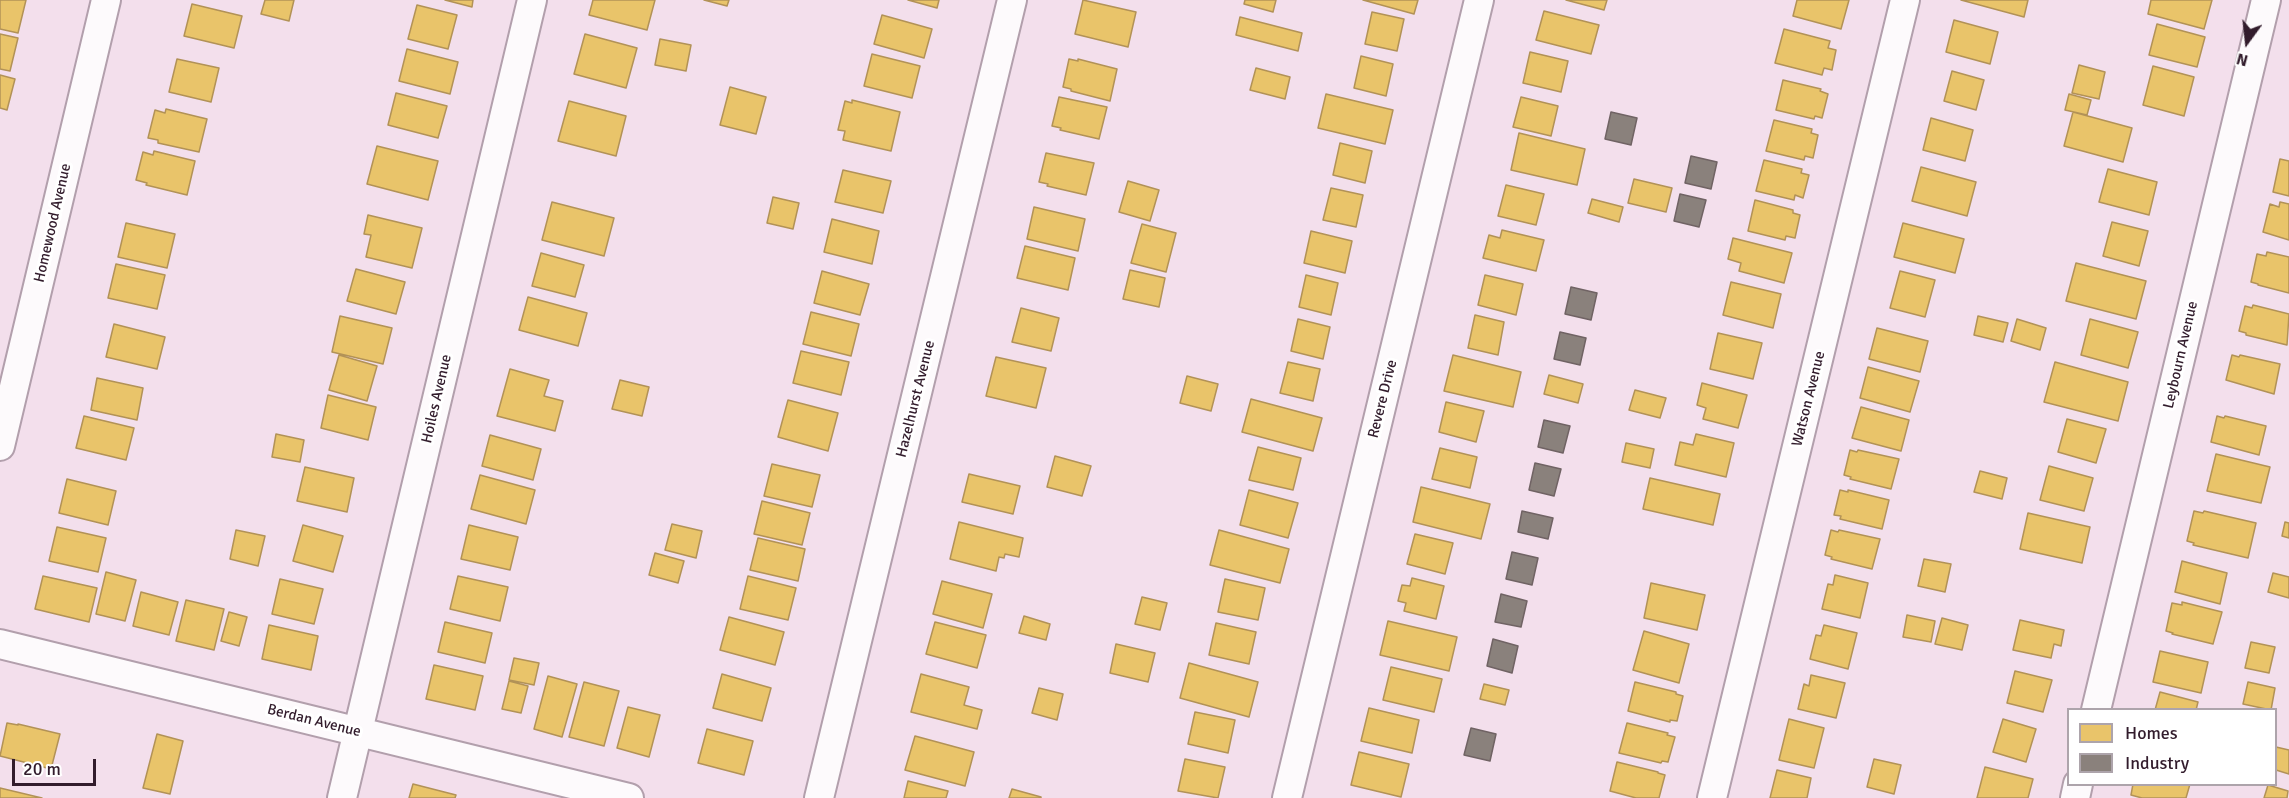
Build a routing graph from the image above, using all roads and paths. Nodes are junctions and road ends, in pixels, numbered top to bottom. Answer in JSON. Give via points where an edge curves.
{"nodes":[{"id":1,"x":106,"y":0,"type":"edge"},
{"id":2,"x":532,"y":0,"type":"edge"},
{"id":3,"x":1012,"y":0,"type":"edge"},
{"id":4,"x":1479,"y":0,"type":"edge"},
{"id":5,"x":1905,"y":0,"type":"edge"},
{"id":6,"x":2266,"y":0,"type":"edge"},
{"id":7,"x":0,"y":446,"type":"edge"},
{"id":8,"x":0,"y":644,"type":"edge"},
{"id":9,"x":2096,"y":708,"type":"edge"},
{"id":10,"x":358,"y":731,"type":"junction"},
{"id":11,"x":342,"y":798,"type":"edge"},
{"id":12,"x":629,"y":798,"type":"edge"},
{"id":13,"x":819,"y":798,"type":"edge"},
{"id":14,"x":1287,"y":798,"type":"edge"},
{"id":15,"x":1712,"y":798,"type":"edge"}],
"edges":[{"from":1,"to":7,"type":"street","name":"Homewood Avenue"},
{"from":2,"to":10,"type":"street","name":"Hoiles Avenue"},
{"from":3,"to":13,"type":"street","name":"Hazelhurst Avenue"},
{"from":4,"to":14,"type":"street","name":"Revere Drive"},
{"from":5,"to":15,"type":"street","name":"Watson Avenue"},
{"from":6,"to":9,"type":"street","name":"Leybourn Avenue"},
{"from":8,"to":10,"type":"street","name":"Berdan Avenue"},
{"from":10,"to":11,"type":"street","name":"Hoiles Avenue"},
{"from":10,"to":12,"type":"street","name":"Berdan Avenue"}]}
